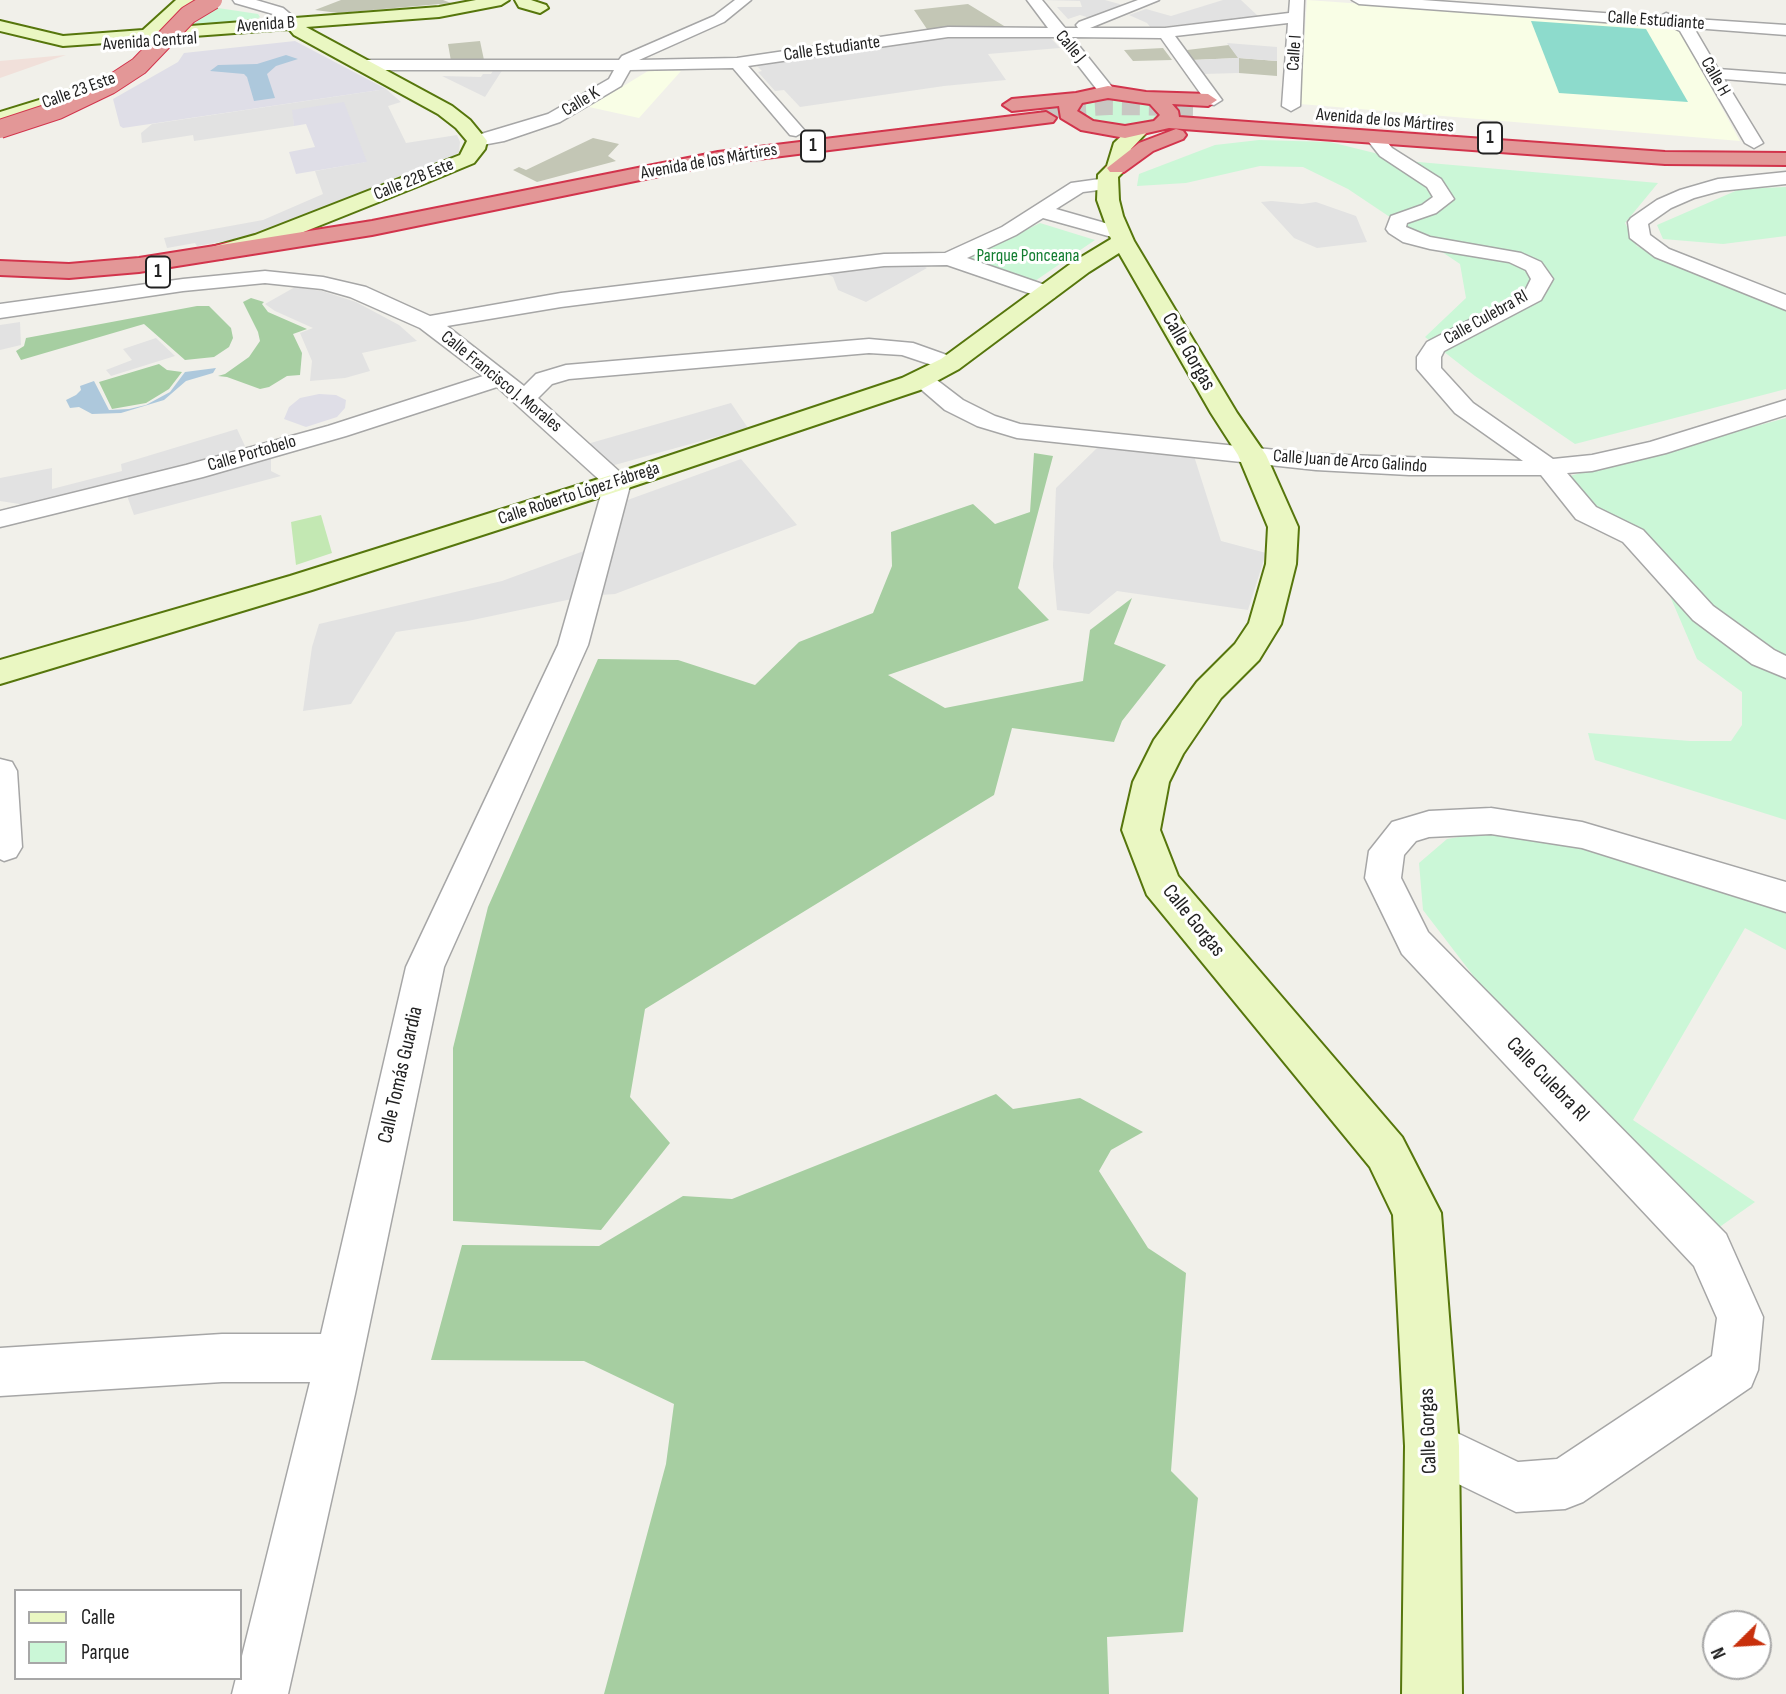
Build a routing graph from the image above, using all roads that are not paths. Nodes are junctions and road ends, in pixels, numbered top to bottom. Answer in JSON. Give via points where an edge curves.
{"nodes":[{"id":1,"x":215,"y":0,"type":"edge"},
{"id":2,"x":240,"y":0,"type":"edge"},
{"id":3,"x":501,"y":0,"type":"edge"},
{"id":4,"x":523,"y":0,"type":"edge"},
{"id":5,"x":744,"y":0,"type":"edge"},
{"id":6,"x":1034,"y":0,"type":"edge"},
{"id":7,"x":1152,"y":0,"type":"edge"},
{"id":8,"x":1359,"y":0,"type":"edge"},
{"id":9,"x":185,"y":3,"type":"edge"},
{"id":10,"x":1643,"y":6,"type":"dead end"},
{"id":11,"x":540,"y":8,"type":"dead end"},
{"id":12,"x":1297,"y":8,"type":"edge"},
{"id":13,"x":1679,"y":23,"type":"junction"},
{"id":14,"x":0,"y":26,"type":"edge"},
{"id":15,"x":297,"y":27,"type":"junction"},
{"id":16,"x":1786,"y":30,"type":"edge"},
{"id":17,"x":1057,"y":32,"type":"junction"},
{"id":18,"x":1166,"y":33,"type":"junction"},
{"id":19,"x":32,"y":34,"type":"junction"},
{"id":20,"x":169,"y":36,"type":"junction"},
{"id":21,"x":222,"y":36,"type":"junction"},
{"id":22,"x":94,"y":42,"type":"junction"},
{"id":23,"x":139,"y":48,"type":"junction"},
{"id":24,"x":737,"y":63,"type":"junction"},
{"id":25,"x":365,"y":65,"type":"junction"},
{"id":26,"x":623,"y":66,"type":"junction"},
{"id":27,"x":1711,"y":73,"type":"junction"},
{"id":28,"x":1786,"y":79,"type":"edge"},
{"id":29,"x":1108,"y":92,"type":"junction"},
{"id":30,"x":82,"y":94,"type":"junction"},
{"id":31,"x":1146,"y":96,"type":"junction"},
{"id":32,"x":1076,"y":99,"type":"junction"},
{"id":33,"x":1220,"y":101,"type":"joint"},
{"id":34,"x":1291,"y":106,"type":"dead end"},
{"id":35,"x":0,"y":110,"type":"edge"},
{"id":36,"x":1044,"y":114,"type":"tunnel mouth"},
{"id":37,"x":0,"y":118,"type":"edge"},
{"id":38,"x":1166,"y":122,"type":"junction"},
{"id":39,"x":1245,"y":126,"type":"junction"},
{"id":40,"x":0,"y":127,"type":"edge"},
{"id":41,"x":796,"y":131,"type":"junction"},
{"id":42,"x":1138,"y":131,"type":"junction"},
{"id":43,"x":1374,"y":137,"type":"junction"},
{"id":44,"x":1713,"y":140,"type":"dead end"},
{"id":45,"x":477,"y":141,"type":"junction"},
{"id":46,"x":1754,"y":143,"type":"junction"},
{"id":47,"x":1786,"y":145,"type":"edge"},
{"id":48,"x":1094,"y":151,"type":"junction"},
{"id":49,"x":1786,"y":157,"type":"edge"},
{"id":50,"x":632,"y":172,"type":"junction"},
{"id":51,"x":1786,"y":178,"type":"edge"},
{"id":52,"x":1040,"y":211,"type":"junction"},
{"id":53,"x":1121,"y":237,"type":"junction"},
{"id":54,"x":296,"y":241,"type":"junction"},
{"id":55,"x":212,"y":254,"type":"junction"},
{"id":56,"x":0,"y":256,"type":"edge"},
{"id":57,"x":949,"y":259,"type":"junction"},
{"id":58,"x":69,"y":271,"type":"junction"},
{"id":59,"x":4,"y":280,"type":"edge"},
{"id":60,"x":1045,"y":293,"type":"junction"},
{"id":61,"x":1786,"y":303,"type":"edge"},
{"id":62,"x":0,"y":311,"type":"edge"},
{"id":63,"x":428,"y":323,"type":"junction"},
{"id":64,"x":950,"y":364,"type":"junction"},
{"id":65,"x":501,"y":378,"type":"junction"},
{"id":66,"x":921,"y":379,"type":"junction"},
{"id":67,"x":524,"y":399,"type":"junction"},
{"id":68,"x":1786,"y":407,"type":"edge"},
{"id":69,"x":1252,"y":455,"type":"junction"},
{"id":70,"x":1549,"y":468,"type":"junction"},
{"id":71,"x":618,"y":482,"type":"junction"},
{"id":72,"x":0,"y":519,"type":"edge"},
{"id":73,"x":1786,"y":668,"type":"edge"},
{"id":74,"x":0,"y":672,"type":"edge"},
{"id":75,"x":0,"y":771,"type":"edge"},
{"id":76,"x":4,"y":847,"type":"dead end"},
{"id":77,"x":1786,"y":897,"type":"edge"},
{"id":78,"x":339,"y":1357,"type":"junction"},
{"id":79,"x":0,"y":1372,"type":"edge"},
{"id":80,"x":1432,"y":1446,"type":"junction"},
{"id":81,"x":260,"y":1694,"type":"edge"},
{"id":82,"x":1432,"y":1694,"type":"edge"}],
"edges":[{"from":1,"to":20,"type":"street","name":"Calle 23 Este"},
{"from":1,"to":40,"type":"highway","bridge":true,"via":[[188,15],[139,66],[110,85],[58,110]]},
{"from":2,"to":15,"type":"street","via":[[278,11]]},
{"from":3,"to":15,"type":"street","name":"Avenida B","via":[[439,12]]},
{"from":4,"to":11,"type":"street"},
{"from":5,"to":26,"type":"street","name":"Calle K","via":[[719,19],[636,54]]},
{"from":6,"to":17,"type":"street","name":"Calle J"},
{"from":7,"to":17,"type":"street"},
{"from":8,"to":13,"type":"street","name":"Calle Estudiante"},
{"from":9,"to":22,"type":"street"},
{"from":9,"to":23,"type":"street","name":"Calle 23 Este"},
{"from":9,"to":35,"type":"highway","via":[[133,55],[106,73]]},
{"from":10,"to":13,"type":"street","name":"Calle H"},
{"from":12,"to":18,"type":"street","name":"Calle Estudiante"},
{"from":12,"to":34,"type":"street","name":"Calle I"},
{"from":13,"to":16,"type":"street","name":"Calle Estudiante"},
{"from":13,"to":27,"type":"street","name":"Calle H","via":[[1686,27]]},
{"from":14,"to":19,"type":"street","name":"Avenida B"},
{"from":15,"to":20,"type":"street","name":"Avenida B"},
{"from":15,"to":21,"type":"street","name":"Avenida Central"},
{"from":15,"to":25,"type":"street","name":"Calle 22B Este"},
{"from":17,"to":18,"type":"street","name":"Calle Estudiante"},
{"from":17,"to":24,"type":"street","name":"Calle Estudiante","via":[[948,32]]},
{"from":17,"to":29,"type":"street","name":"Calle J"},
{"from":18,"to":33,"type":"street"},
{"from":19,"to":22,"type":"street","name":"Avenida B"},
{"from":19,"to":22,"type":"street","name":"Avenida Central","via":[[37,40],[19,50]]},
{"from":20,"to":21,"type":"street","name":"Avenida Central"},
{"from":20,"to":23,"type":"street","name":"Calle 23 Este"},
{"from":20,"to":23,"type":"street","name":"Avenida B"},
{"from":21,"to":23,"type":"street"},
{"from":22,"to":23,"type":"street"},
{"from":22,"to":23,"type":"street","name":"Avenida B"},
{"from":23,"to":30,"type":"street","name":"Calle 23 Este","via":[[123,74]]},
{"from":23,"to":35,"type":"street","name":"Calle 23 Este","via":[[66,89]]},
{"from":24,"to":26,"type":"street","name":"Calle Estudiante"},
{"from":24,"to":41,"type":"street"},
{"from":25,"to":26,"type":"street","name":"Calle Estudiante"},
{"from":25,"to":45,"type":"street","name":"Calle 22B Este","via":[[445,110]]},
{"from":26,"to":45,"type":"street","name":"Calle K","via":[[615,82],[554,118]]},
{"from":27,"to":28,"type":"street"},
{"from":27,"to":46,"type":"street","name":"Calle H"},
{"from":29,"to":31,"type":"highway"},
{"from":29,"to":32,"type":"highway"},
{"from":30,"to":37,"type":"street","name":"Calle 23 Este"},
{"from":30,"to":40,"type":"highway"},
{"from":31,"to":33,"type":"highway"},
{"from":31,"to":38,"type":"highway","via":[[1165,105],[1170,116]]},
{"from":32,"to":41,"type":"highway"},
{"from":32,"to":48,"type":"highway","via":[[1067,108],[1068,114]]},
{"from":36,"to":50,"type":"highway","name":"Avenida de los Mártires","number":"1"},
{"from":38,"to":39,"type":"highway"},
{"from":38,"to":42,"type":"highway"},
{"from":39,"to":43,"type":"highway"},
{"from":39,"to":48,"type":"highway"},
{"from":41,"to":50,"type":"highway","via":[[699,147],[642,162]]},
{"from":42,"to":48,"type":"highway"},
{"from":42,"to":48,"type":"street","via":[[1121,147]]},
{"from":43,"to":49,"type":"highway","via":[[1665,158]]},
{"from":43,"to":70,"type":"street","name":"Calle Culebra Rl","via":[[1385,152],[1434,183],[1444,199],[1398,220],[1396,229],[1430,243],[1514,257],[1534,266],[1542,279],[1533,295],[1435,347],[1429,369],[1464,408]]},
{"from":44,"to":46,"type":"highway"},
{"from":45,"to":55,"type":"street","name":"Calle 22B Este","via":[[467,159],[446,168],[263,240]]},
{"from":46,"to":47,"type":"highway","name":"Avenida de los Mártires","number":"1"},
{"from":46,"to":49,"type":"highway","name":"Avenida de los Mártires","number":"1","via":[[1577,137],[1194,111]]},
{"from":48,"to":50,"type":"highway","via":[[1003,131]]},
{"from":48,"to":52,"type":"street","via":[[1078,187]]},
{"from":48,"to":53,"type":"street","name":"Calle Gorgas"},
{"from":50,"to":54,"type":"highway","name":"Avenida de los Mártires","number":"1","via":[[448,214]]},
{"from":51,"to":61,"type":"street","via":[[1718,185],[1687,194],[1638,222],[1640,238],[1662,253]]},
{"from":52,"to":53,"type":"street"},
{"from":52,"to":57,"type":"street"},
{"from":53,"to":60,"type":"street","name":"Calle Roberto López Fábrega"},
{"from":53,"to":69,"type":"street","name":"Calle Gorgas"},
{"from":54,"to":55,"type":"highway","name":"Avenida de los Mártires","number":"1"},
{"from":54,"to":59,"type":"highway","name":"Avenida de los Mártires","number":"1","via":[[111,279]]},
{"from":55,"to":58,"type":"highway","name":"Avenida de los Mártires","number":"1"},
{"from":56,"to":58,"type":"highway"},
{"from":57,"to":60,"type":"street"},
{"from":57,"to":63,"type":"street","via":[[807,268],[561,300]]},
{"from":58,"to":59,"type":"highway","name":"Avenida de los Mártires","number":"1"},
{"from":60,"to":64,"type":"street","name":"Calle Roberto López Fábrega"},
{"from":62,"to":63,"type":"street","name":"Calle Francisco J. Morales","via":[[265,277],[358,292]]},
{"from":63,"to":65,"type":"street","name":"Calle Francisco J. Morales"},
{"from":64,"to":66,"type":"street","name":"Calle Roberto López Fábrega"},
{"from":64,"to":67,"type":"street","via":[[905,348],[869,346],[566,372],[544,379]]},
{"from":65,"to":67,"type":"street","name":"Calle Francisco J. Morales"},
{"from":65,"to":72,"type":"street","name":"Calle Portobelo","via":[[337,431]]},
{"from":66,"to":69,"type":"street","name":"Calle Juan de Arco Galindo","via":[[954,405],[1017,431]]},
{"from":66,"to":71,"type":"street","name":"Calle Roberto López Fábrega"},
{"from":67,"to":71,"type":"street","name":"Calle Francisco J. Morales"},
{"from":68,"to":70,"type":"street","name":"Calle Juan de Arco Galindo","via":[[1657,448],[1592,464]]},
{"from":69,"to":70,"type":"street","name":"Calle Juan de Arco Galindo","via":[[1409,467]]},
{"from":69,"to":80,"type":"street","name":"Calle Gorgas","via":[[1283,527],[1281,564],[1265,624],[1167,749],[1151,782],[1141,831],[1161,884],[1386,1152],[1417,1213]]},
{"from":70,"to":73,"type":"street","name":"Calle Culebra Rl","via":[[1586,513],[1633,537],[1703,613],[1763,657]]},
{"from":71,"to":74,"type":"street","name":"Calle Roberto López Fábrega"},
{"from":71,"to":78,"type":"street","name":"Calle Tomás Guardia","via":[[573,645],[425,967]]},
{"from":75,"to":76,"type":"street"},
{"from":77,"to":80,"type":"street","name":"Calle Culebra Rl","via":[[1581,835],[1491,821],[1429,824],[1404,831],[1387,851],[1383,878],[1415,943],[1710,1250],[1740,1317],[1734,1370],[1565,1484],[1516,1487]]},
{"from":78,"to":79,"type":"street","via":[[222,1358]]},
{"from":78,"to":81,"type":"street","name":"Calle Tomás Guardia"},
{"from":80,"to":82,"type":"street","name":"Calle Gorgas"}]}
